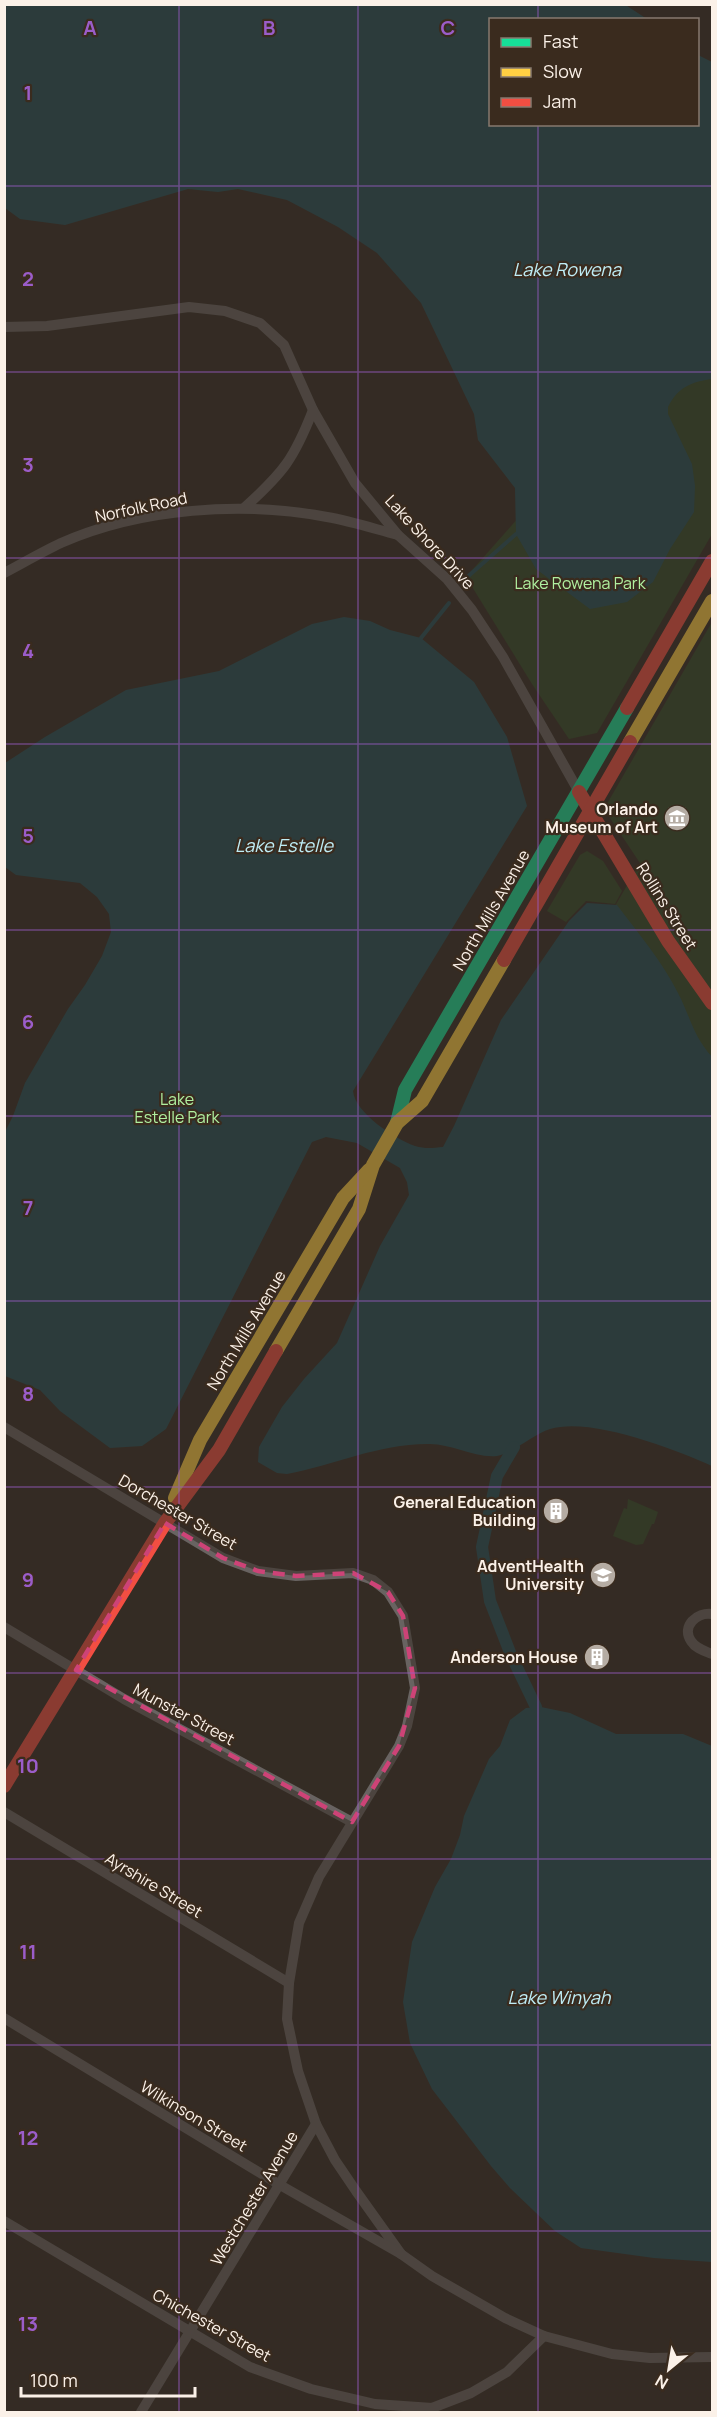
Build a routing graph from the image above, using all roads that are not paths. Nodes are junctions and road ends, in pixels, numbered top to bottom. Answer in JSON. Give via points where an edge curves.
{"nodes":[{"id":1,"x":4,"y":327,"type":"edge"},
{"id":2,"x":313,"y":410,"type":"junction"},
{"id":3,"x":244,"y":508,"type":"junction"},
{"id":4,"x":398,"y":535,"type":"junction"},
{"id":5,"x":712,"y":561,"type":"edge"},
{"id":6,"x":4,"y":573,"type":"edge"},
{"id":7,"x":712,"y":601,"type":"edge"},
{"id":8,"x":579,"y":792,"type":"junction"},
{"id":9,"x":590,"y":813,"type":"junction"},
{"id":10,"x":712,"y":1003,"type":"edge"},
{"id":11,"x":397,"y":1123,"type":"junction"},
{"id":12,"x":373,"y":1165,"type":"junction"},
{"id":13,"x":4,"y":1427,"type":"edge"},
{"id":14,"x":165,"y":1523,"type":"junction"},
{"id":15,"x":712,"y":1614,"type":"edge"},
{"id":16,"x":4,"y":1626,"type":"edge"},
{"id":17,"x":411,"y":1652,"type":"joint"},
{"id":18,"x":712,"y":1654,"type":"edge"},
{"id":19,"x":76,"y":1670,"type":"junction"},
{"id":20,"x":4,"y":1786,"type":"edge"},
{"id":21,"x":4,"y":1812,"type":"edge"},
{"id":22,"x":352,"y":1822,"type":"junction"},
{"id":23,"x":289,"y":1983,"type":"junction"},
{"id":24,"x":4,"y":2018,"type":"edge"},
{"id":25,"x":316,"y":2124,"type":"junction"},
{"id":26,"x":279,"y":2185,"type":"junction"},
{"id":27,"x":4,"y":2221,"type":"edge"},
{"id":28,"x":401,"y":2254,"type":"junction"},
{"id":29,"x":190,"y":2332,"type":"junction"},
{"id":30,"x":544,"y":2336,"type":"junction"},
{"id":31,"x":712,"y":2357,"type":"edge"},
{"id":32,"x":141,"y":2412,"type":"edge"}],
"edges":[{"from":1,"to":2,"type":"street","name":"Lake Shore Drive","via":[[46,326],[189,307],[225,311],[260,323],[284,345]]},
{"from":2,"to":3,"type":"street","via":[[287,466]]},
{"from":2,"to":4,"type":"street","name":"Lake Shore Drive","via":[[356,483]]},
{"from":3,"to":4,"type":"street","name":"Norfolk Road","via":[[327,517]]},
{"from":3,"to":6,"type":"street","name":"Norfolk Road","via":[[188,510],[106,527],[62,543]]},
{"from":4,"to":8,"type":"street","name":"Lake Shore Drive","via":[[447,579],[472,610]]},
{"from":5,"to":8,"type":"main road","name":"North Mills Avenue"},
{"from":7,"to":9,"type":"main road","name":"North Mills Avenue"},
{"from":8,"to":9,"type":"main road","name":"Rollins Street"},
{"from":8,"to":11,"type":"main road","name":"North Mills Avenue","via":[[405,1090]]},
{"from":9,"to":10,"type":"main road","name":"Rollins Street","via":[[668,941]]},
{"from":9,"to":11,"type":"main road","name":"North Mills Avenue","via":[[422,1101]]},
{"from":11,"to":12,"type":"main road","name":"North Mills Avenue"},
{"from":12,"to":14,"type":"main road","name":"North Mills Avenue","via":[[358,1209],[219,1450]]},
{"from":12,"to":14,"type":"main road","name":"North Mills Avenue","via":[[342,1198],[206,1430]]},
{"from":13,"to":14,"type":"street","name":"Dorchester Street"},
{"from":14,"to":17,"type":"street","name":"Dorchester Street","via":[[223,1558],[258,1571],[296,1576],[353,1573],[373,1580],[388,1592],[403,1616]]},
{"from":14,"to":19,"type":"main road","name":"North Mills Avenue"},
{"from":15,"to":18,"type":"street","via":[[697,1616],[688,1630],[690,1640]]},
{"from":16,"to":19,"type":"street","name":"Munster Street"},
{"from":17,"to":22,"type":"street","name":"Westchester Avenue","via":[[415,1688],[407,1726],[399,1746]]},
{"from":19,"to":20,"type":"main road","name":"North Mills Avenue"},
{"from":19,"to":22,"type":"street","name":"Munster Street"},
{"from":21,"to":23,"type":"street","name":"Ayrshire Street"},
{"from":22,"to":23,"type":"street","name":"Westchester Avenue","via":[[319,1877],[299,1923]]},
{"from":23,"to":25,"type":"street","name":"Westchester Avenue","via":[[287,2019],[298,2071]]},
{"from":24,"to":26,"type":"street","name":"Wilkinson Street"},
{"from":25,"to":26,"type":"street","name":"Westchester Avenue"},
{"from":25,"to":28,"type":"street","name":"Wilkinson Street","via":[[335,2160]]},
{"from":26,"to":28,"type":"street","name":"Wilkinson Street"},
{"from":26,"to":29,"type":"street","name":"Westchester Avenue"},
{"from":27,"to":29,"type":"street","name":"Chichester Street"},
{"from":28,"to":30,"type":"street","name":"Wilkinson Street","via":[[469,2299]]},
{"from":29,"to":30,"type":"street","name":"Chichester Street","via":[[250,2367],[311,2389],[375,2404],[432,2408],[471,2393],[507,2372]]},
{"from":29,"to":32,"type":"street","name":"Westchester Avenue"},
{"from":30,"to":31,"type":"street","name":"Wilkinson Street","via":[[612,2354]]}]}
